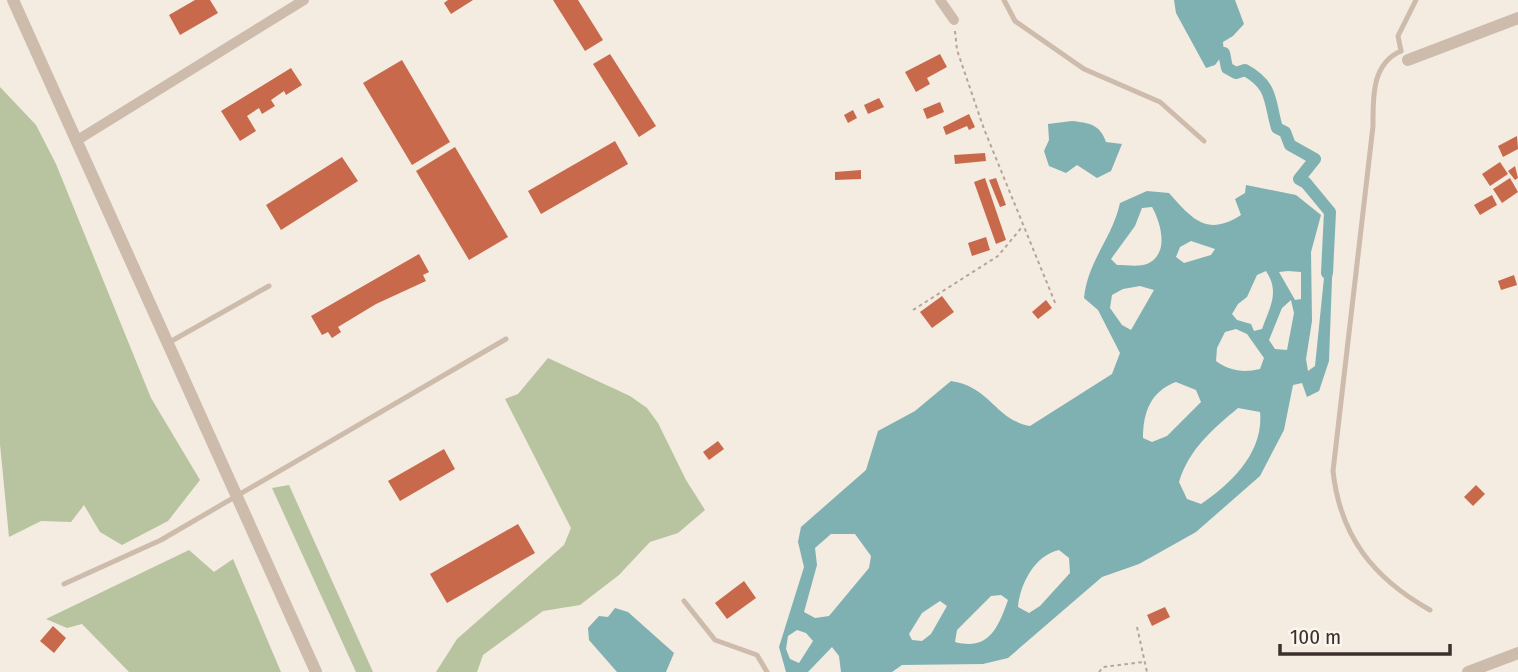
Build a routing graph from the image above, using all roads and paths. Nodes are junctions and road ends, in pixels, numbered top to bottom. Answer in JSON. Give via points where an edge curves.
{"nodes":[{"id":1,"x":13,"y":0,"type":"edge"},
{"id":2,"x":304,"y":0,"type":"edge"},
{"id":3,"x":940,"y":0,"type":"edge"},
{"id":4,"x":1004,"y":0,"type":"edge"},
{"id":5,"x":1416,"y":0,"type":"edge"},
{"id":6,"x":1518,"y":19,"type":"edge"},
{"id":7,"x":954,"y":20,"type":"joint"},
{"id":8,"x":1405,"y":56,"type":"junction"},
{"id":9,"x":76,"y":141,"type":"junction"},
{"id":10,"x":1205,"y":141,"type":"dead end"},
{"id":11,"x":1024,"y":225,"type":"junction"},
{"id":12,"x":269,"y":286,"type":"dead end"},
{"id":13,"x":1056,"y":305,"type":"dead end"},
{"id":14,"x":913,"y":310,"type":"dead end"},
{"id":15,"x":506,"y":340,"type":"dead end"},
{"id":16,"x":167,"y":343,"type":"junction"},
{"id":17,"x":236,"y":496,"type":"junction"},
{"id":18,"x":64,"y":584,"type":"dead end"},
{"id":19,"x":684,"y":601,"type":"dead end"},
{"id":20,"x":1430,"y":610,"type":"dead end"},
{"id":21,"x":1137,"y":627,"type":"dead end"},
{"id":22,"x":1518,"y":653,"type":"edge"},
{"id":23,"x":1143,"y":662,"type":"junction"},
{"id":24,"x":316,"y":672,"type":"edge"},
{"id":25,"x":766,"y":672,"type":"edge"},
{"id":26,"x":1099,"y":672,"type":"edge"},
{"id":27,"x":1147,"y":672,"type":"edge"},
{"id":28,"x":1468,"y":672,"type":"edge"}],
"edges":[{"from":1,"to":9,"type":"street"},
{"from":2,"to":9,"type":"street"},
{"from":3,"to":7,"type":"street"},
{"from":4,"to":10,"type":"lane","via":[[1016,21],[1084,69],[1160,102]]},
{"from":5,"to":8,"type":"lane","via":[[1398,36]]},
{"from":6,"to":8,"type":"street"},
{"from":7,"to":11,"type":"path","via":[[957,50]]},
{"from":8,"to":20,"type":"lane","via":[[1392,55],[1380,70],[1373,92],[1373,126],[1333,471],[1337,504],[1369,564],[1398,592]]},
{"from":9,"to":16,"type":"street"},
{"from":11,"to":13,"type":"path"},
{"from":11,"to":14,"type":"path","via":[[998,256]]},
{"from":12,"to":16,"type":"lane"},
{"from":15,"to":17,"type":"lane"},
{"from":16,"to":17,"type":"street"},
{"from":17,"to":18,"type":"lane","via":[[161,540]]},
{"from":17,"to":24,"type":"street"},
{"from":19,"to":25,"type":"lane","via":[[715,640],[757,655]]},
{"from":21,"to":23,"type":"path"},
{"from":22,"to":28,"type":"street"},
{"from":23,"to":26,"type":"path","via":[[1102,667]]},
{"from":23,"to":27,"type":"path"}]}
